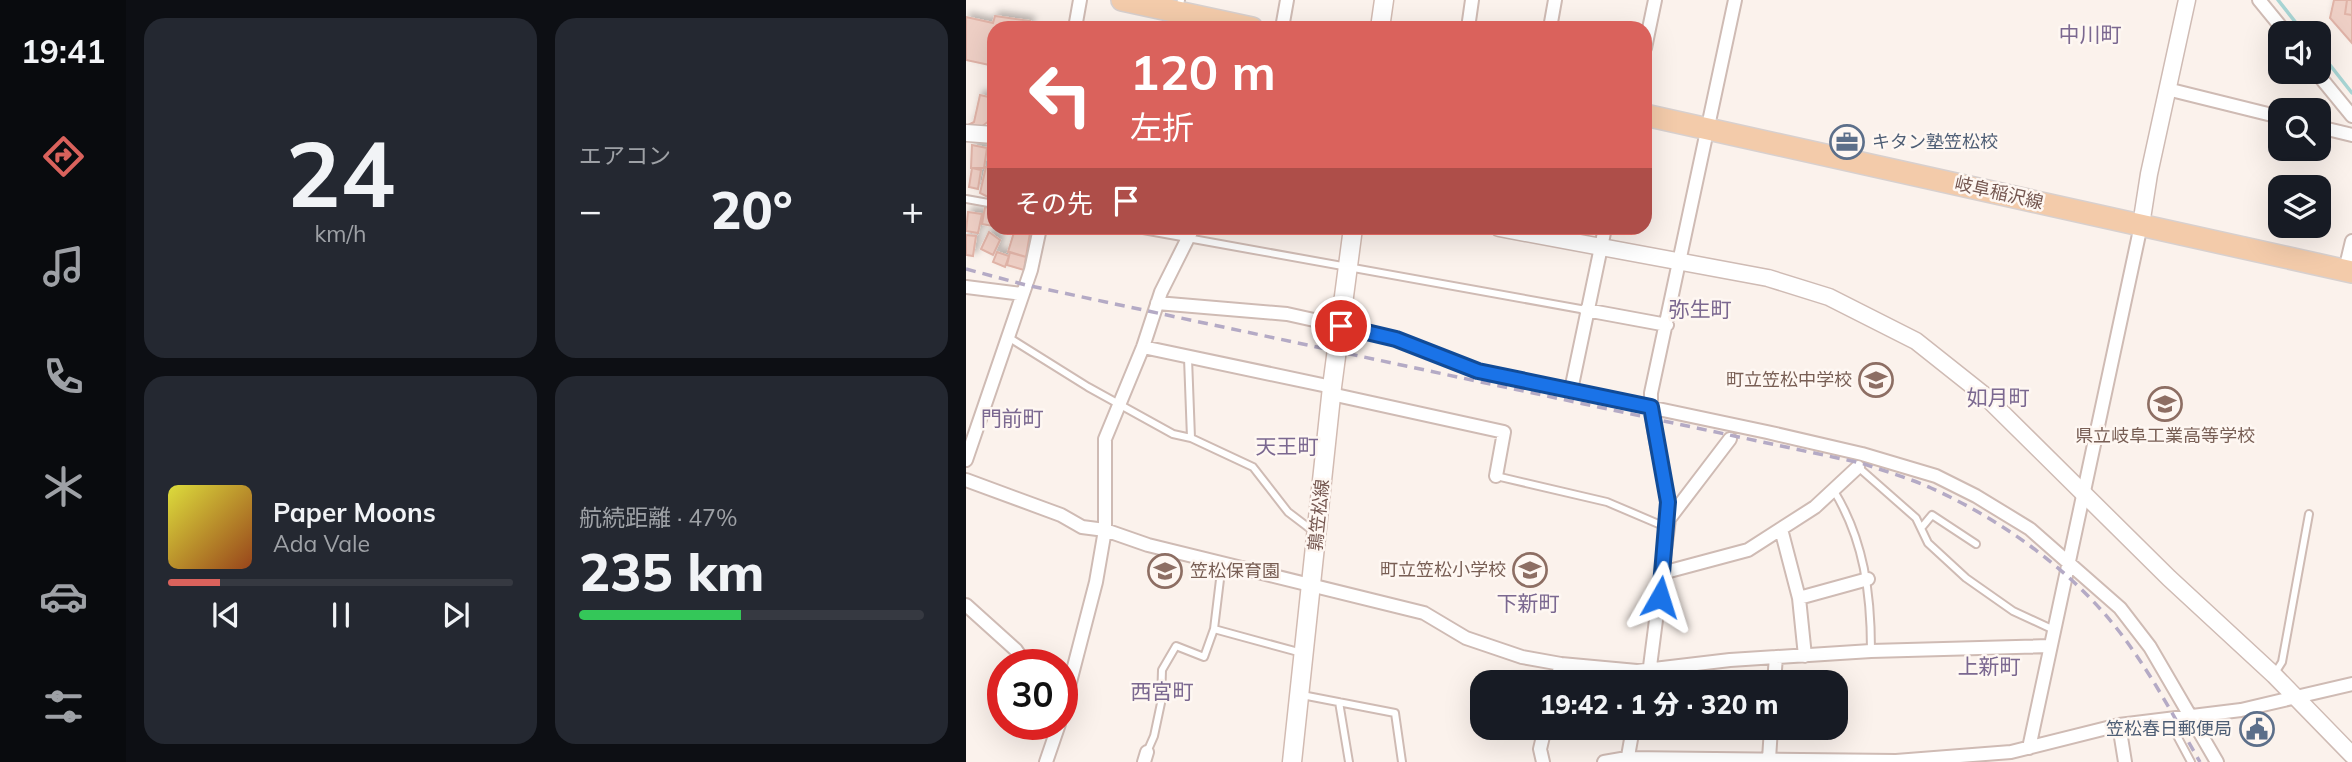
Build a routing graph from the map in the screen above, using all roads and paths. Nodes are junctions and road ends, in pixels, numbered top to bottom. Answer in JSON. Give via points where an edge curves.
{"nodes":[{"id":1,"x":1080,"y":0,"type":"edge"},
{"id":2,"x":1122,"y":0,"type":"edge"},
{"id":3,"x":1287,"y":0,"type":"edge"},
{"id":4,"x":1384,"y":0,"type":"edge"},
{"id":5,"x":1472,"y":0,"type":"edge"},
{"id":6,"x":1555,"y":0,"type":"edge"},
{"id":7,"x":1655,"y":0,"type":"edge"},
{"id":8,"x":1735,"y":0,"type":"edge"},
{"id":9,"x":2188,"y":0,"type":"edge"},
{"id":10,"x":2259,"y":0,"type":"edge"},
{"id":11,"x":1178,"y":13,"type":"edge"},
{"id":12,"x":1076,"y":21,"type":"edge"},
{"id":13,"x":1217,"y":21,"type":"edge"},
{"id":14,"x":1283,"y":21,"type":"edge"},
{"id":15,"x":1381,"y":21,"type":"edge"},
{"id":16,"x":1469,"y":21,"type":"edge"},
{"id":17,"x":1551,"y":21,"type":"edge"},
{"id":18,"x":1651,"y":21,"type":"edge"},
{"id":19,"x":2276,"y":21,"type":"edge"},
{"id":20,"x":2326,"y":84,"type":"edge"},
{"id":21,"x":2167,"y":89,"type":"junction"},
{"id":22,"x":2268,"y":114,"type":"edge"},
{"id":23,"x":2352,"y":116,"type":"edge"},
{"id":24,"x":1652,"y":117,"type":"edge"},
{"id":25,"x":1707,"y":129,"type":"junction"},
{"id":26,"x":2331,"y":130,"type":"edge"},
{"id":27,"x":966,"y":133,"type":"edge"},
{"id":28,"x":987,"y":134,"type":"edge"},
{"id":29,"x":2352,"y":135,"type":"edge"},
{"id":30,"x":966,"y":199,"type":"edge"},
{"id":31,"x":987,"y":203,"type":"edge"},
{"id":32,"x":2141,"y":225,"type":"junction"},
{"id":33,"x":1038,"y":235,"type":"edge"},
{"id":34,"x":1190,"y":235,"type":"edge"},
{"id":35,"x":1201,"y":235,"type":"edge"},
{"id":36,"x":1352,"y":235,"type":"edge"},
{"id":37,"x":1541,"y":235,"type":"edge"},
{"id":38,"x":1604,"y":235,"type":"edge"},
{"id":39,"x":2352,"y":241,"type":"edge"},
{"id":40,"x":1601,"y":247,"type":"junction"},
{"id":41,"x":1680,"y":261,"type":"junction"},
{"id":42,"x":1349,"y":266,"type":"junction"},
{"id":43,"x":2348,"y":271,"type":"edge"},
{"id":44,"x":966,"y":286,"type":"edge"},
{"id":45,"x":1023,"y":295,"type":"junction"},
{"id":46,"x":1157,"y":303,"type":"junction"},
{"id":47,"x":1587,"y":310,"type":"junction"},
{"id":48,"x":1667,"y":325,"type":"junction"},
{"id":49,"x":1341,"y":326,"type":"junction"},
{"id":50,"x":1008,"y":337,"type":"junction"},
{"id":51,"x":1143,"y":346,"type":"junction"},
{"id":52,"x":1188,"y":357,"type":"junction"},
{"id":53,"x":1332,"y":390,"type":"junction"},
{"id":54,"x":1570,"y":390,"type":"junction"},
{"id":55,"x":1119,"y":403,"type":"junction"},
{"id":56,"x":1651,"y":407,"type":"junction"},
{"id":57,"x":1191,"y":439,"type":"junction"},
{"id":58,"x":1730,"y":439,"type":"dead end"},
{"id":59,"x":966,"y":460,"type":"edge"},
{"id":60,"x":1858,"y":467,"type":"joint"},
{"id":61,"x":1496,"y":476,"type":"joint"},
{"id":62,"x":966,"y":480,"type":"edge"},
{"id":63,"x":1834,"y":491,"type":"junction"},
{"id":64,"x":2083,"y":492,"type":"junction"},
{"id":65,"x":2309,"y":514,"type":"dead end"},
{"id":66,"x":1668,"y":524,"type":"junction"},
{"id":67,"x":1922,"y":527,"type":"junction"},
{"id":68,"x":1781,"y":529,"type":"junction"},
{"id":69,"x":1105,"y":530,"type":"junction"},
{"id":70,"x":1317,"y":535,"type":"junction"},
{"id":71,"x":1976,"y":544,"type":"dead end"},
{"id":72,"x":2068,"y":561,"type":"junction"},
{"id":73,"x":1222,"y":562,"type":"junction"},
{"id":74,"x":1662,"y":573,"type":"junction"},
{"id":75,"x":1868,"y":579,"type":"junction"},
{"id":76,"x":1312,"y":583,"type":"junction"},
{"id":77,"x":1799,"y":598,"type":"junction"},
{"id":78,"x":966,"y":605,"type":"edge"},
{"id":79,"x":1214,"y":629,"type":"junction"},
{"id":80,"x":2054,"y":630,"type":"junction"},
{"id":81,"x":2050,"y":646,"type":"junction"},
{"id":82,"x":1015,"y":649,"type":"edge"},
{"id":83,"x":1078,"y":649,"type":"edge"},
{"id":84,"x":1871,"y":651,"type":"junction"},
{"id":85,"x":1304,"y":654,"type":"junction"},
{"id":86,"x":1805,"y":656,"type":"junction"},
{"id":87,"x":1776,"y":657,"type":"junction"},
{"id":88,"x":1560,"y":664,"type":"junction"},
{"id":89,"x":1559,"y":670,"type":"edge"},
{"id":90,"x":1605,"y":670,"type":"edge"},
{"id":91,"x":1651,"y":670,"type":"edge"},
{"id":92,"x":1690,"y":670,"type":"edge"},
{"id":93,"x":1775,"y":670,"type":"edge"},
{"id":94,"x":2274,"y":675,"type":"junction"},
{"id":95,"x":2352,"y":684,"type":"edge"},
{"id":96,"x":1299,"y":694,"type":"junction"},
{"id":97,"x":2292,"y":696,"type":"junction"},
{"id":98,"x":1339,"y":702,"type":"junction"},
{"id":99,"x":2191,"y":717,"type":"junction"},
{"id":100,"x":2168,"y":719,"type":"junction"},
{"id":101,"x":2119,"y":725,"type":"junction"},
{"id":102,"x":1053,"y":740,"type":"edge"},
{"id":103,"x":1542,"y":740,"type":"edge"},
{"id":104,"x":1631,"y":740,"type":"edge"},
{"id":105,"x":1768,"y":740,"type":"edge"},
{"id":106,"x":2029,"y":748,"type":"junction"},
{"id":107,"x":2352,"y":755,"type":"edge"},
{"id":108,"x":1145,"y":757,"type":"edge"},
{"id":109,"x":2010,"y":757,"type":"edge"},
{"id":110,"x":1627,"y":760,"type":"edge"},
{"id":111,"x":1762,"y":760,"type":"edge"},
{"id":112,"x":1045,"y":762,"type":"edge"},
{"id":113,"x":1292,"y":762,"type":"edge"},
{"id":114,"x":1349,"y":762,"type":"edge"},
{"id":115,"x":1402,"y":762,"type":"edge"},
{"id":116,"x":1543,"y":762,"type":"edge"},
{"id":117,"x":1604,"y":762,"type":"edge"},
{"id":118,"x":2125,"y":762,"type":"edge"},
{"id":119,"x":2192,"y":762,"type":"edge"},
{"id":120,"x":2217,"y":762,"type":"edge"}],
"edges":[{"from":1,"to":12,"type":"street"},
{"from":2,"to":11,"type":"main road"},
{"from":3,"to":14,"type":"street"},
{"from":4,"to":15,"type":"main road"},
{"from":5,"to":16,"type":"street"},
{"from":6,"to":17,"type":"street"},
{"from":7,"to":18,"type":"street"},
{"from":8,"to":25,"type":"street"},
{"from":9,"to":21,"type":"street"},
{"from":10,"to":19,"type":"street"},
{"from":11,"to":13,"type":"main road"},
{"from":20,"to":23,"type":"street"},
{"from":21,"to":22,"type":"street"},
{"from":21,"to":32,"type":"street"},
{"from":24,"to":25,"type":"main road","name":"岐阜稲沢線"},
{"from":25,"to":32,"type":"main road","name":"岐阜稲沢線"},
{"from":25,"to":41,"type":"street"},
{"from":26,"to":29,"type":"street"},
{"from":27,"to":28,"type":"street"},
{"from":30,"to":31,"type":"lane"},
{"from":32,"to":43,"type":"main road","name":"岐阜稲沢線"},
{"from":32,"to":64,"type":"street"},
{"from":33,"to":45,"type":"street"},
{"from":34,"to":46,"type":"street"},
{"from":35,"to":42,"type":"lane"},
{"from":36,"to":42,"type":"main road","name":"鶉笠松線"},
{"from":37,"to":40,"type":"street"},
{"from":38,"to":40,"type":"street"},
{"from":39,"to":43,"type":"street"},
{"from":40,"to":41,"type":"street"},
{"from":40,"to":47,"type":"street"},
{"from":41,"to":48,"type":"street"},
{"from":41,"to":64,"type":"street","via":[[1768,278],[1829,297],[1906,335],[1984,395]]},
{"from":42,"to":47,"type":"lane"},
{"from":42,"to":49,"type":"main road","name":"鶉笠松線"},
{"from":44,"to":45,"type":"street"},
{"from":45,"to":50,"type":"street"},
{"from":46,"to":49,"type":"street","via":[[1277,313]]},
{"from":46,"to":51,"type":"street"},
{"from":47,"to":48,"type":"street"},
{"from":47,"to":54,"type":"street"},
{"from":48,"to":56,"type":"street"},
{"from":49,"to":53,"type":"main road","name":"鶉笠松線"},
{"from":49,"to":54,"type":"street","via":[[1396,339],[1478,371]]},
{"from":50,"to":55,"type":"lane"},
{"from":50,"to":59,"type":"street"},
{"from":51,"to":52,"type":"street"},
{"from":51,"to":55,"type":"street"},
{"from":52,"to":53,"type":"street"},
{"from":52,"to":57,"type":"lane"},
{"from":53,"to":61,"type":"street","via":[[1504,432]]},
{"from":53,"to":70,"type":"main road","name":"鶉笠松線"},
{"from":54,"to":56,"type":"street"},
{"from":55,"to":57,"type":"lane","via":[[1173,434]]},
{"from":55,"to":69,"type":"street","via":[[1105,439]]},
{"from":56,"to":66,"type":"street"},
{"from":56,"to":72,"type":"street","via":[[1919,469],[2030,529]]},
{"from":57,"to":70,"type":"lane","via":[[1252,467],[1288,512]]},
{"from":58,"to":66,"type":"street"},
{"from":60,"to":63,"type":"street"},
{"from":60,"to":67,"type":"lane"},
{"from":61,"to":66,"type":"lane","via":[[1607,502]]},
{"from":62,"to":69,"type":"street","via":[[1061,514],[1082,527]]},
{"from":63,"to":68,"type":"street"},
{"from":63,"to":75,"type":"lane"},
{"from":64,"to":72,"type":"street"},
{"from":64,"to":94,"type":"street"},
{"from":65,"to":94,"type":"lane","via":[[2282,662]]},
{"from":66,"to":74,"type":"street"},
{"from":67,"to":71,"type":"lane","via":[[1932,515]]},
{"from":67,"to":80,"type":"lane","via":[[1928,543],[1966,578],[2013,611]]},
{"from":68,"to":74,"type":"street","via":[[1737,555]]},
{"from":68,"to":77,"type":"street"},
{"from":69,"to":73,"type":"street"},
{"from":69,"to":83,"type":"street"},
{"from":70,"to":76,"type":"main road","name":"鶉笠松線"},
{"from":72,"to":80,"type":"street"},
{"from":72,"to":99,"type":"street","via":[[2150,647]]},
{"from":73,"to":76,"type":"street"},
{"from":73,"to":79,"type":"lane"},
{"from":74,"to":91,"type":"street"},
{"from":75,"to":77,"type":"street"},
{"from":75,"to":84,"type":"lane"},
{"from":76,"to":85,"type":"main road","name":"鶉笠松線"},
{"from":76,"to":88,"type":"street","via":[[1424,613],[1466,638]]},
{"from":77,"to":86,"type":"street"},
{"from":78,"to":82,"type":"street"},
{"from":79,"to":85,"type":"lane"},
{"from":79,"to":108,"type":"lane","via":[[1204,657],[1176,646],[1162,670],[1161,703]]},
{"from":80,"to":81,"type":"street"},
{"from":81,"to":84,"type":"street"},
{"from":81,"to":106,"type":"street"},
{"from":84,"to":86,"type":"street"},
{"from":85,"to":96,"type":"main road","name":"鶉笠松線"},
{"from":86,"to":87,"type":"street"},
{"from":87,"to":92,"type":"street"},
{"from":87,"to":93,"type":"street"},
{"from":88,"to":89,"type":"street"},
{"from":88,"to":90,"type":"street"},
{"from":94,"to":97,"type":"street"},
{"from":95,"to":97,"type":"street"},
{"from":96,"to":98,"type":"lane"},
{"from":96,"to":113,"type":"main road","name":"鶉笠松線"},
{"from":97,"to":99,"type":"street"},
{"from":97,"to":107,"type":"street"},
{"from":98,"to":114,"type":"lane"},
{"from":98,"to":115,"type":"lane","via":[[1395,713]]},
{"from":99,"to":100,"type":"street"},
{"from":99,"to":120,"type":"street"},
{"from":100,"to":101,"type":"street"},
{"from":100,"to":119,"type":"lane"},
{"from":101,"to":106,"type":"street"},
{"from":101,"to":118,"type":"street"},
{"from":102,"to":112,"type":"street"},
{"from":103,"to":116,"type":"street"},
{"from":104,"to":110,"type":"street"},
{"from":105,"to":111,"type":"street"},
{"from":106,"to":109,"type":"street"},
{"from":109,"to":111,"type":"street"},
{"from":110,"to":111,"type":"street"},
{"from":110,"to":117,"type":"street"}]}
